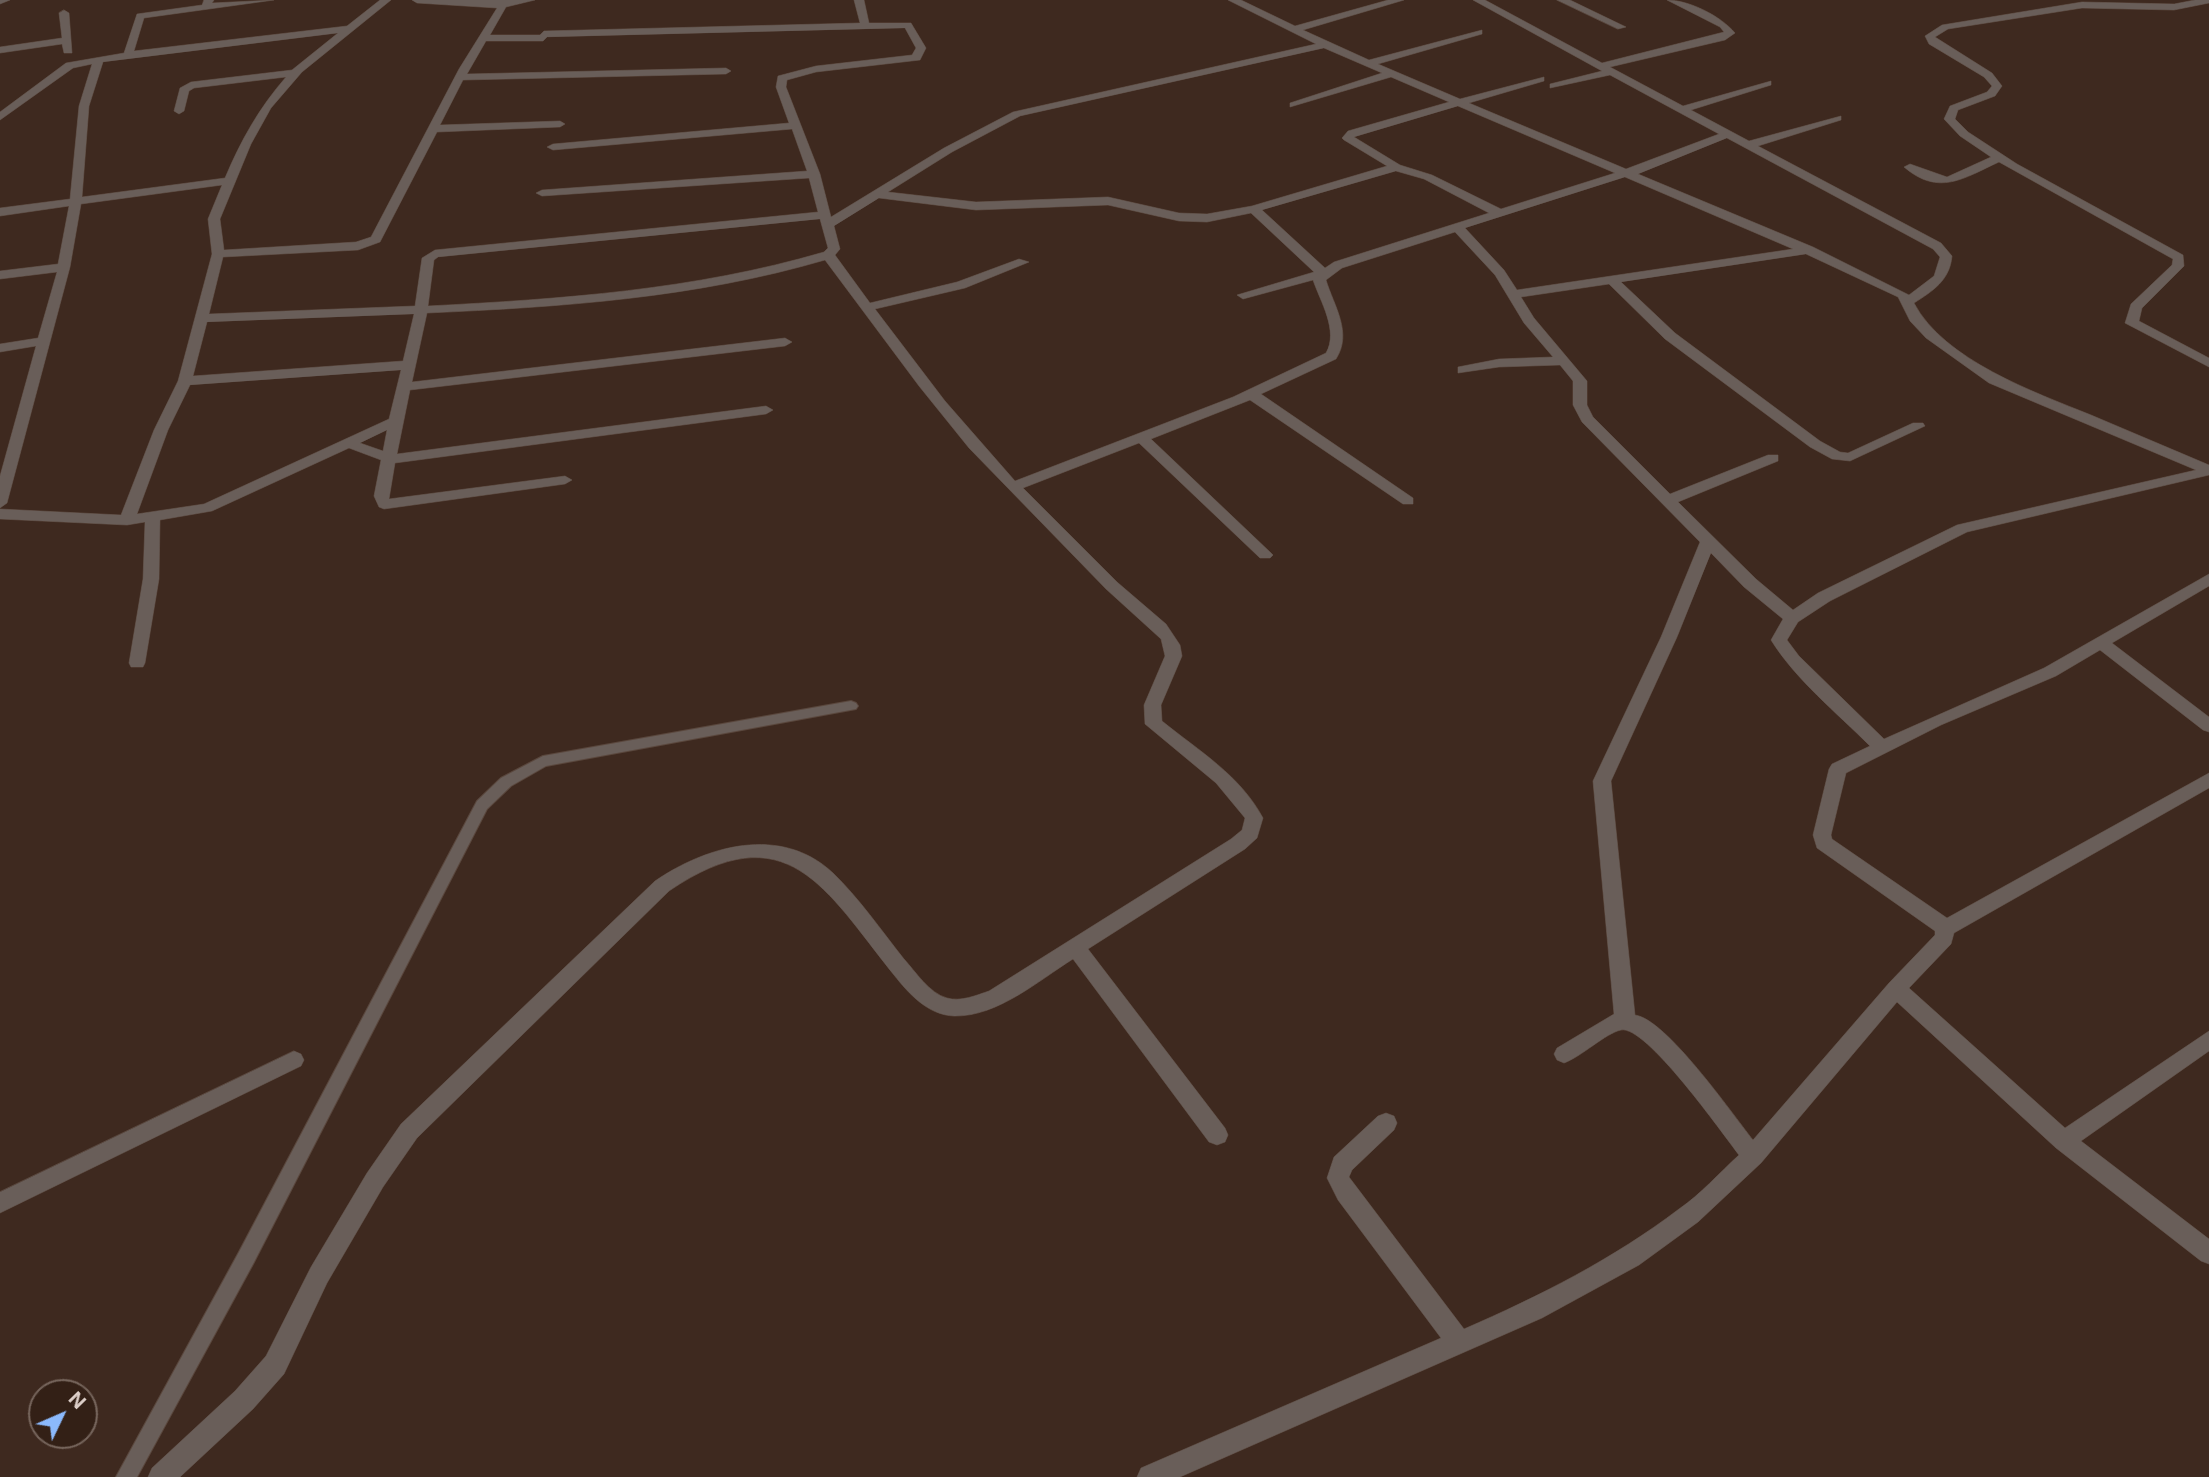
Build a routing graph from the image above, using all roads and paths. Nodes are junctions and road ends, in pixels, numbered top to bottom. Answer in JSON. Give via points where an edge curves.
{"nodes":[{"id":1,"x":142,"y":0,"type":"edge"},
{"id":2,"x":269,"y":0,"type":"edge"},
{"id":3,"x":416,"y":0,"type":"edge"},
{"id":4,"x":530,"y":0,"type":"edge"},
{"id":5,"x":859,"y":0,"type":"edge"},
{"id":6,"x":1233,"y":0,"type":"edge"},
{"id":7,"x":1399,"y":0,"type":"edge"},
{"id":8,"x":1478,"y":0,"type":"edge"},
{"id":9,"x":1562,"y":0,"type":"edge"},
{"id":10,"x":1672,"y":0,"type":"edge"},
{"id":11,"x":2209,"y":0,"type":"edge"},
{"id":12,"x":383,"y":1,"type":"edge"},
{"id":13,"x":207,"y":4,"type":"edge"},
{"id":14,"x":503,"y":5,"type":"junction"},
{"id":15,"x":64,"y":13,"type":"dead end"},
{"id":16,"x":140,"y":16,"type":"junction"},
{"id":17,"x":865,"y":25,"type":"junction"},
{"id":18,"x":1621,"y":27,"type":"dead end"},
{"id":19,"x":350,"y":29,"type":"junction"},
{"id":20,"x":1293,"y":30,"type":"junction"},
{"id":21,"x":1479,"y":32,"type":"dead end"},
{"id":22,"x":484,"y":38,"type":"junction"},
{"id":23,"x":65,"y":41,"type":"junction"},
{"id":24,"x":1325,"y":45,"type":"junction"},
{"id":25,"x":0,"y":50,"type":"edge"},
{"id":26,"x":128,"y":55,"type":"junction"},
{"id":27,"x":99,"y":59,"type":"junction"},
{"id":28,"x":1368,"y":64,"type":"junction"},
{"id":29,"x":70,"y":65,"type":"junction"},
{"id":30,"x":1610,"y":68,"type":"junction"},
{"id":31,"x":726,"y":71,"type":"dead end"},
{"id":32,"x":297,"y":72,"type":"junction"},
{"id":33,"x":1391,"y":74,"type":"junction"},
{"id":34,"x":460,"y":77,"type":"junction"},
{"id":35,"x":1540,"y":79,"type":"dead end"},
{"id":36,"x":1767,"y":83,"type":"dead end"},
{"id":37,"x":1554,"y":86,"type":"dead end"},
{"id":38,"x":31,"y":96,"type":"junction"},
{"id":39,"x":0,"y":102,"type":"edge"},
{"id":40,"x":1457,"y":102,"type":"junction"},
{"id":41,"x":1294,"y":104,"type":"dead end"},
{"id":42,"x":1683,"y":108,"type":"junction"},
{"id":43,"x":178,"y":111,"type":"dead end"},
{"id":44,"x":0,"y":117,"type":"edge"},
{"id":45,"x":1837,"y":118,"type":"dead end"},
{"id":46,"x":560,"y":124,"type":"dead end"},
{"id":47,"x":794,"y":126,"type":"junction"},
{"id":48,"x":433,"y":129,"type":"junction"},
{"id":49,"x":1728,"y":134,"type":"junction"},
{"id":50,"x":1748,"y":145,"type":"junction"},
{"id":51,"x":553,"y":148,"type":"dead end"},
{"id":52,"x":2000,"y":157,"type":"junction"},
{"id":53,"x":1396,"y":167,"type":"junction"},
{"id":54,"x":1910,"y":167,"type":"dead end"},
{"id":55,"x":1630,"y":173,"type":"junction"},
{"id":56,"x":814,"y":174,"type":"junction"},
{"id":57,"x":228,"y":181,"type":"junction"},
{"id":58,"x":542,"y":194,"type":"dead end"},
{"id":59,"x":876,"y":194,"type":"junction"},
{"id":60,"x":76,"y":202,"type":"junction"},
{"id":61,"x":1254,"y":209,"type":"junction"},
{"id":62,"x":0,"y":212,"type":"edge"},
{"id":63,"x":1501,"y":215,"type":"junction"},
{"id":64,"x":827,"y":219,"type":"junction"},
{"id":65,"x":1458,"y":229,"type":"junction"},
{"id":66,"x":1810,"y":250,"type":"junction"},
{"id":67,"x":218,"y":254,"type":"junction"},
{"id":68,"x":828,"y":255,"type":"junction"},
{"id":69,"x":1023,"y":262,"type":"dead end"},
{"id":70,"x":64,"y":267,"type":"junction"},
{"id":71,"x":1324,"y":273,"type":"junction"},
{"id":72,"x":0,"y":275,"type":"edge"},
{"id":73,"x":1611,"y":279,"type":"junction"},
{"id":74,"x":1515,"y":293,"type":"junction"},
{"id":75,"x":1243,"y":295,"type":"dead end"},
{"id":76,"x":1907,"y":302,"type":"junction"},
{"id":77,"x":868,"y":307,"type":"junction"},
{"id":78,"x":421,"y":310,"type":"junction"},
{"id":79,"x":201,"y":318,"type":"junction"},
{"id":80,"x":43,"y":341,"type":"junction"},
{"id":81,"x":785,"y":342,"type":"dead end"},
{"id":82,"x":0,"y":348,"type":"edge"},
{"id":83,"x":1563,"y":361,"type":"junction"},
{"id":84,"x":2209,"y":363,"type":"edge"},
{"id":85,"x":408,"y":365,"type":"junction"},
{"id":86,"x":1463,"y":370,"type":"dead end"},
{"id":87,"x":185,"y":381,"type":"junction"},
{"id":88,"x":404,"y":387,"type":"junction"},
{"id":89,"x":1251,"y":394,"type":"junction"},
{"id":90,"x":766,"y":410,"type":"dead end"},
{"id":91,"x":396,"y":421,"type":"junction"},
{"id":92,"x":1918,"y":426,"type":"dead end"},
{"id":93,"x":1142,"y":438,"type":"junction"},
{"id":94,"x":348,"y":443,"type":"junction"},
{"id":95,"x":1773,"y":458,"type":"dead end"},
{"id":96,"x":390,"y":459,"type":"junction"},
{"id":97,"x":2209,"y":470,"type":"edge"},
{"id":98,"x":565,"y":480,"type":"dead end"},
{"id":99,"x":1015,"y":486,"type":"junction"},
{"id":100,"x":1408,"y":500,"type":"dead end"},
{"id":101,"x":1669,"y":500,"type":"junction"},
{"id":102,"x":0,"y":503,"type":"edge"},
{"id":103,"x":0,"y":514,"type":"edge"},
{"id":104,"x":153,"y":516,"type":"junction"},
{"id":105,"x":127,"y":520,"type":"junction"},
{"id":106,"x":1708,"y":542,"type":"junction"},
{"id":107,"x":1265,"y":555,"type":"dead end"},
{"id":108,"x":2209,"y":579,"type":"edge"},
{"id":109,"x":1791,"y":618,"type":"junction"},
{"id":110,"x":2101,"y":643,"type":"junction"},
{"id":111,"x":137,"y":663,"type":"dead end"},
{"id":112,"x":851,"y":706,"type":"dead end"},
{"id":113,"x":2209,"y":726,"type":"edge"},
{"id":114,"x":1882,"y":747,"type":"junction"},
{"id":115,"x":2209,"y":780,"type":"edge"},
{"id":116,"x":1945,"y":929,"type":"junction"},
{"id":117,"x":1075,"y":947,"type":"junction"},
{"id":118,"x":1896,"y":989,"type":"junction"},
{"id":119,"x":1625,"y":1020,"type":"junction"},
{"id":120,"x":2209,"y":1040,"type":"edge"},
{"id":121,"x":1564,"y":1054,"type":"dead end"},
{"id":122,"x":294,"y":1060,"type":"dead end"},
{"id":123,"x":1386,"y":1123,"type":"dead end"},
{"id":124,"x":1217,"y":1135,"type":"dead end"},
{"id":125,"x":2064,"y":1141,"type":"junction"},
{"id":126,"x":1753,"y":1156,"type":"junction"},
{"id":127,"x":0,"y":1203,"type":"edge"},
{"id":128,"x":2209,"y":1253,"type":"edge"},
{"id":129,"x":1459,"y":1342,"type":"junction"},
{"id":130,"x":126,"y":1477,"type":"edge"},
{"id":131,"x":161,"y":1477,"type":"edge"},
{"id":132,"x":1150,"y":1477,"type":"edge"}],
"edges":[{"from":1,"to":16,"type":"street"},
{"from":2,"to":13,"type":"street"},
{"from":3,"to":14,"type":"street"},
{"from":4,"to":14,"type":"street"},
{"from":5,"to":17,"type":"street"},
{"from":6,"to":20,"type":"street"},
{"from":7,"to":20,"type":"street"},
{"from":8,"to":30,"type":"street"},
{"from":9,"to":18,"type":"street"},
{"from":10,"to":30,"type":"street","via":[[1730,33]]},
{"from":11,"to":52,"type":"street","via":[[2174,7],[2082,5],[1956,24],[1932,33],[1933,42],[1996,83],[1994,92],[1957,105],[1949,119]]},
{"from":12,"to":19,"type":"street"},
{"from":13,"to":16,"type":"street"},
{"from":14,"to":22,"type":"street"},
{"from":15,"to":23,"type":"street"},
{"from":16,"to":26,"type":"street"},
{"from":17,"to":22,"type":"street"},
{"from":17,"to":47,"type":"street","via":[[908,25],[921,48],[920,56],[787,75],[781,87]]},
{"from":19,"to":26,"type":"street"},
{"from":19,"to":32,"type":"street"},
{"from":20,"to":24,"type":"street"},
{"from":21,"to":28,"type":"street"},
{"from":22,"to":34,"type":"street"},
{"from":23,"to":25,"type":"street"},
{"from":23,"to":29,"type":"street"},
{"from":24,"to":28,"type":"street"},
{"from":24,"to":59,"type":"street","via":[[1030,109],[948,150]]},
{"from":26,"to":27,"type":"street"},
{"from":27,"to":29,"type":"street"},
{"from":27,"to":60,"type":"street","via":[[84,106]]},
{"from":28,"to":33,"type":"street"},
{"from":29,"to":38,"type":"street"},
{"from":30,"to":37,"type":"street"},
{"from":30,"to":42,"type":"street"},
{"from":31,"to":34,"type":"street"},
{"from":32,"to":43,"type":"street","via":[[191,85],[184,90]]},
{"from":32,"to":57,"type":"street","via":[[266,107]]},
{"from":33,"to":40,"type":"street"},
{"from":33,"to":41,"type":"street"},
{"from":34,"to":48,"type":"street"},
{"from":35,"to":40,"type":"street"},
{"from":36,"to":42,"type":"street"},
{"from":38,"to":39,"type":"street"},
{"from":38,"to":44,"type":"street"},
{"from":40,"to":53,"type":"street","via":[[1348,138]]},
{"from":40,"to":55,"type":"street"},
{"from":42,"to":49,"type":"street"},
{"from":45,"to":50,"type":"street"},
{"from":46,"to":48,"type":"street"},
{"from":47,"to":51,"type":"street"},
{"from":47,"to":56,"type":"street"},
{"from":48,"to":67,"type":"street","via":[[376,239],[358,246]]},
{"from":49,"to":50,"type":"street"},
{"from":49,"to":55,"type":"street"},
{"from":50,"to":76,"type":"street","via":[[1937,246],[1946,256],[1943,274]]},
{"from":52,"to":54,"type":"street","via":[[1948,180]]},
{"from":52,"to":84,"type":"street","via":[[2176,256],[2179,264],[2136,307],[2132,323]]},
{"from":53,"to":61,"type":"street"},
{"from":53,"to":63,"type":"street","via":[[1428,177]]},
{"from":55,"to":63,"type":"street"},
{"from":55,"to":66,"type":"street"},
{"from":56,"to":58,"type":"street"},
{"from":56,"to":64,"type":"street"},
{"from":57,"to":60,"type":"street"},
{"from":57,"to":67,"type":"street","via":[[214,219]]},
{"from":59,"to":61,"type":"street","via":[[976,206],[1114,202],[1190,218]]},
{"from":59,"to":64,"type":"street"},
{"from":60,"to":62,"type":"street"},
{"from":60,"to":70,"type":"street"},
{"from":61,"to":71,"type":"street"},
{"from":63,"to":65,"type":"street"},
{"from":64,"to":68,"type":"street","via":[[834,245]]},
{"from":64,"to":78,"type":"street","via":[[435,254],[428,258]]},
{"from":65,"to":71,"type":"street"},
{"from":65,"to":74,"type":"street"},
{"from":66,"to":73,"type":"street"},
{"from":66,"to":76,"type":"street","via":[[1898,292]]},
{"from":67,"to":79,"type":"street"},
{"from":68,"to":77,"type":"street"},
{"from":68,"to":78,"type":"street","via":[[749,278],[688,288]]},
{"from":69,"to":77,"type":"street","via":[[961,285]]},
{"from":70,"to":72,"type":"street"},
{"from":70,"to":80,"type":"street"},
{"from":71,"to":75,"type":"street"},
{"from":71,"to":89,"type":"street","via":[[1318,279],[1336,332],[1335,352]]},
{"from":73,"to":74,"type":"street"},
{"from":73,"to":92,"type":"street","via":[[1670,336],[1837,456],[1850,457]]},
{"from":74,"to":83,"type":"street","via":[[1529,320]]},
{"from":76,"to":97,"type":"street","via":[[1931,335],[1994,380]]},
{"from":77,"to":99,"type":"street","via":[[957,425]]},
{"from":78,"to":79,"type":"street"},
{"from":78,"to":85,"type":"street"},
{"from":79,"to":87,"type":"street"},
{"from":80,"to":82,"type":"street"},
{"from":80,"to":102,"type":"street"},
{"from":81,"to":88,"type":"street"},
{"from":83,"to":86,"type":"street","via":[[1500,363]]},
{"from":83,"to":101,"type":"street","via":[[1580,381],[1580,405],[1587,419]]},
{"from":85,"to":87,"type":"street"},
{"from":85,"to":88,"type":"street"},
{"from":87,"to":105,"type":"street"},
{"from":88,"to":91,"type":"street"},
{"from":89,"to":93,"type":"street"},
{"from":89,"to":100,"type":"street"},
{"from":90,"to":96,"type":"street"},
{"from":91,"to":94,"type":"street"},
{"from":91,"to":96,"type":"street"},
{"from":93,"to":99,"type":"street"},
{"from":93,"to":107,"type":"street"},
{"from":94,"to":96,"type":"street"},
{"from":94,"to":104,"type":"street","via":[[207,508]]},
{"from":95,"to":101,"type":"street"},
{"from":96,"to":98,"type":"street","via":[[380,496],[384,504]]},
{"from":97,"to":109,"type":"street","via":[[1962,528]]},
{"from":99,"to":117,"type":"street","via":[[1172,644],[1166,681],[1150,717],[1214,771],[1254,818],[1250,833],[1238,844]]},
{"from":101,"to":106,"type":"street"},
{"from":103,"to":105,"type":"street"},
{"from":104,"to":105,"type":"street"},
{"from":104,"to":111,"type":"street","via":[[151,579]]},
{"from":106,"to":109,"type":"street"},
{"from":106,"to":119,"type":"street","via":[[1602,781]]},
{"from":108,"to":110,"type":"street"},
{"from":109,"to":114,"type":"street","via":[[1779,640],[1793,660]]},
{"from":110,"to":113,"type":"street"},
{"from":110,"to":114,"type":"street","via":[[2050,672]]},
{"from":112,"to":130,"type":"lane","via":[[543,761],[506,782],[482,805]]},
{"from":114,"to":116,"type":"street","via":[[1838,769],[1822,839],[1828,849]]},
{"from":115,"to":116,"type":"street"},
{"from":116,"to":118,"type":"street","via":[[1944,938]]},
{"from":117,"to":124,"type":"street"},
{"from":117,"to":131,"type":"street","via":[[996,996],[946,1007],[913,984],[823,876],[799,860],[753,852],[697,863],[662,886],[409,1131],[319,1275],[275,1364],[244,1400]]},
{"from":118,"to":125,"type":"street"},
{"from":118,"to":126,"type":"street"},
{"from":119,"to":121,"type":"street"},
{"from":119,"to":126,"type":"street","via":[[1640,1024],[1672,1054]]},
{"from":120,"to":125,"type":"street"},
{"from":122,"to":127,"type":"street"},
{"from":123,"to":129,"type":"street","via":[[1342,1164],[1338,1178]]},
{"from":125,"to":128,"type":"street"},
{"from":126,"to":129,"type":"street","via":[[1690,1215],[1631,1257],[1534,1310]]},
{"from":129,"to":132,"type":"street"}]}
